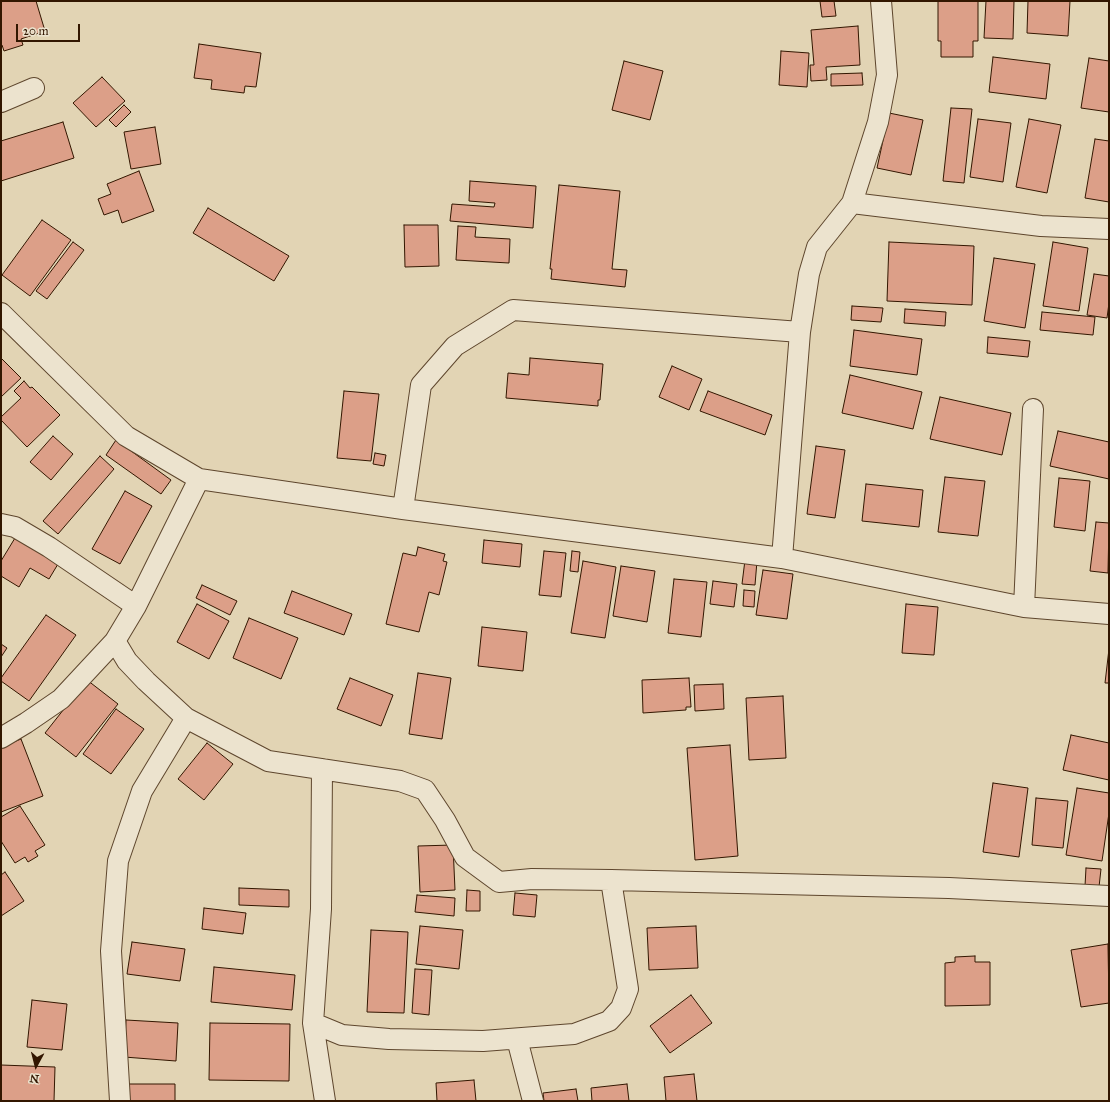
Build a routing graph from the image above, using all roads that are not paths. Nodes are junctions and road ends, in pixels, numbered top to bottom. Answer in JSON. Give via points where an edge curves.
{"nodes":[{"id":1,"x":881,"y":1,"type":"edge"},
{"id":2,"x":34,"y":88,"type":"dead end"},
{"id":3,"x":1,"y":102,"type":"edge"},
{"id":4,"x":852,"y":203,"type":"junction"},
{"id":5,"x":1109,"y":229,"type":"edge"},
{"id":6,"x":1,"y":313,"type":"edge"},
{"id":7,"x":800,"y":332,"type":"junction"},
{"id":8,"x":1034,"y":409,"type":"dead end"},
{"id":9,"x":199,"y":480,"type":"junction"},
{"id":10,"x":403,"y":509,"type":"junction"},
{"id":11,"x":1,"y":524,"type":"edge"},
{"id":12,"x":782,"y":558,"type":"junction"},
{"id":13,"x":136,"y":606,"type":"junction"},
{"id":14,"x":1024,"y":607,"type":"junction"},
{"id":15,"x":1109,"y":614,"type":"edge"},
{"id":16,"x":115,"y":641,"type":"junction"},
{"id":17,"x":186,"y":718,"type":"junction"},
{"id":18,"x":1,"y":738,"type":"edge"},
{"id":19,"x":322,"y":769,"type":"junction"},
{"id":20,"x":611,"y":880,"type":"junction"},
{"id":21,"x":1109,"y":896,"type":"edge"},
{"id":22,"x":313,"y":1023,"type":"junction"},
{"id":23,"x":517,"y":1039,"type":"junction"},
{"id":24,"x":120,"y":1101,"type":"edge"},
{"id":25,"x":325,"y":1101,"type":"edge"},
{"id":26,"x":533,"y":1101,"type":"edge"}],
"edges":[{"from":1,"to":4,"type":"street","via":[[887,75],[878,122]]},
{"from":2,"to":3,"type":"street"},
{"from":4,"to":5,"type":"street","via":[[1041,226]]},
{"from":4,"to":7,"type":"street","via":[[817,247],[809,274]]},
{"from":6,"to":9,"type":"street","via":[[126,436]]},
{"from":7,"to":10,"type":"street","via":[[514,310],[455,346],[421,385]]},
{"from":7,"to":12,"type":"street"},
{"from":8,"to":14,"type":"street"},
{"from":9,"to":10,"type":"street"},
{"from":9,"to":13,"type":"street"},
{"from":10,"to":12,"type":"street"},
{"from":11,"to":13,"type":"street","via":[[15,527],[49,547]]},
{"from":12,"to":14,"type":"street"},
{"from":13,"to":16,"type":"street"},
{"from":14,"to":15,"type":"street"},
{"from":16,"to":17,"type":"street","via":[[127,661]]},
{"from":16,"to":18,"type":"street","via":[[61,699]]},
{"from":17,"to":19,"type":"street","via":[[268,761]]},
{"from":17,"to":24,"type":"street","via":[[142,791],[118,861],[111,951]]},
{"from":19,"to":20,"type":"street","via":[[400,781],[425,790],[465,857],[499,882],[532,879]]},
{"from":19,"to":22,"type":"street","via":[[321,909]]},
{"from":20,"to":21,"type":"street","via":[[949,888]]},
{"from":20,"to":23,"type":"street","via":[[628,989],[621,1008],[609,1021],[574,1034]]},
{"from":22,"to":23,"type":"street","via":[[342,1035],[390,1040]]},
{"from":22,"to":25,"type":"street"},
{"from":23,"to":26,"type":"street"}]}
